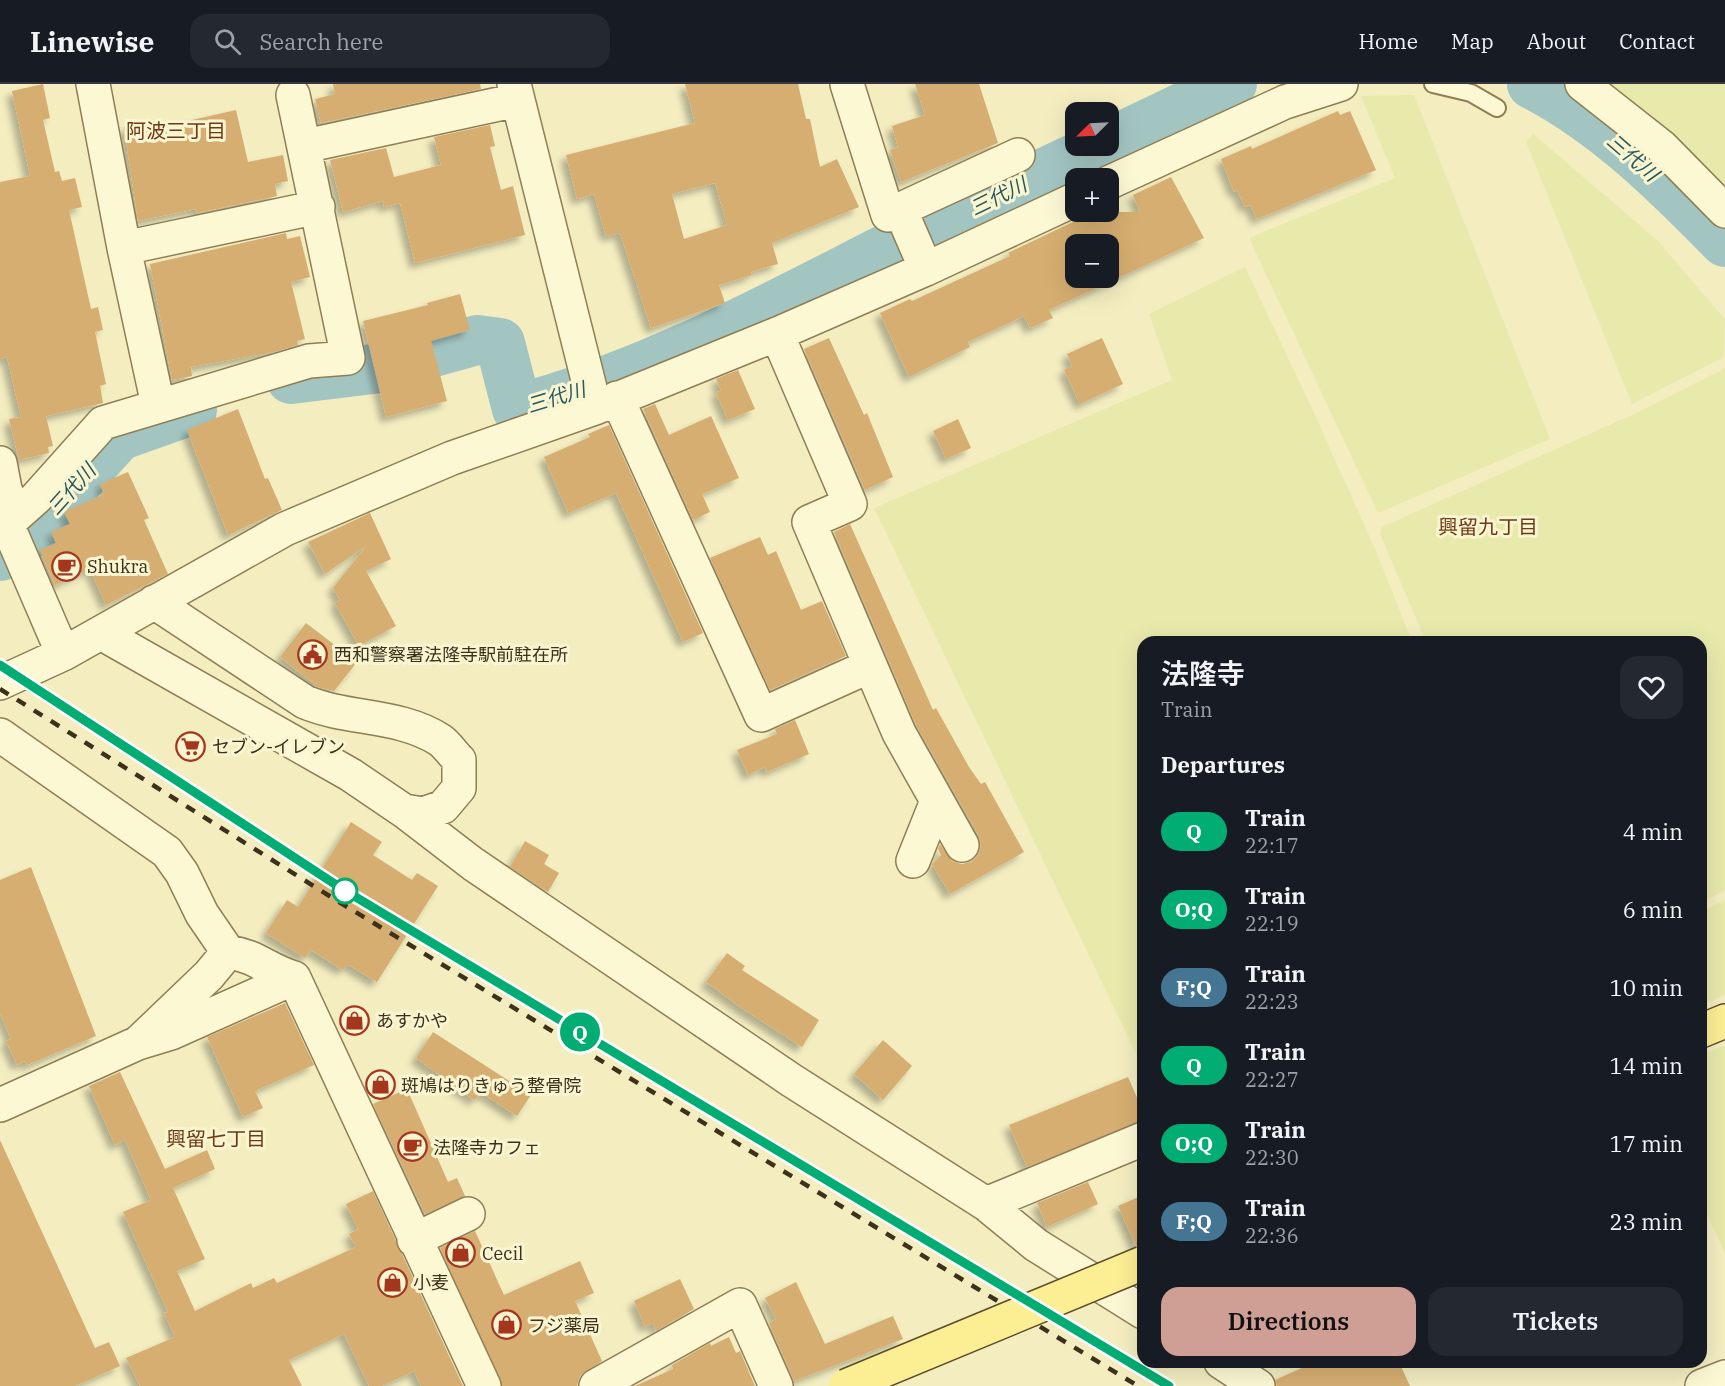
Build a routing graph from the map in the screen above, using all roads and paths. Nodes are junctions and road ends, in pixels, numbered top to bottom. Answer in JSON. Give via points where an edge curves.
{"nodes":[{"id":1,"x":93,"y":84,"type":"edge"},
{"id":2,"x":847,"y":84,"type":"edge"},
{"id":3,"x":1341,"y":84,"type":"edge"},
{"id":4,"x":1433,"y":84,"type":"edge"},
{"id":5,"x":1582,"y":84,"type":"edge"},
{"id":6,"x":515,"y":92,"type":"edge"},
{"id":7,"x":293,"y":95,"type":"dead end"},
{"id":8,"x":1497,"y":108,"type":"dead end"},
{"id":9,"x":305,"y":146,"type":"junction"},
{"id":10,"x":1018,"y":155,"type":"dead end"},
{"id":11,"x":1119,"y":178,"type":"edge"},
{"id":12,"x":1065,"y":204,"type":"edge"},
{"id":13,"x":318,"y":207,"type":"junction"},
{"id":14,"x":1725,"y":211,"type":"edge"},
{"id":15,"x":904,"y":217,"type":"junction"},
{"id":16,"x":124,"y":248,"type":"junction"},
{"id":17,"x":924,"y":262,"type":"junction"},
{"id":18,"x":777,"y":334,"type":"junction"},
{"id":19,"x":601,"y":402,"type":"junction"},
{"id":20,"x":158,"y":405,"type":"junction"},
{"id":21,"x":0,"y":463,"type":"edge"},
{"id":22,"x":11,"y":533,"type":"edge"},
{"id":23,"x":154,"y":602,"type":"junction"},
{"id":24,"x":101,"y":633,"type":"junction"},
{"id":25,"x":63,"y":654,"type":"junction"},
{"id":26,"x":870,"y":666,"type":"junction"},
{"id":27,"x":0,"y":683,"type":"edge"},
{"id":28,"x":0,"y":735,"type":"edge"},
{"id":29,"x":938,"y":801,"type":"junction"},
{"id":30,"x":404,"y":811,"type":"junction"},
{"id":31,"x":962,"y":845,"type":"dead end"},
{"id":32,"x":913,"y":861,"type":"dead end"},
{"id":33,"x":228,"y":952,"type":"junction"},
{"id":34,"x":294,"y":978,"type":"junction"},
{"id":35,"x":1725,"y":1021,"type":"edge"},
{"id":36,"x":1707,"y":1028,"type":"edge"},
{"id":37,"x":138,"y":1043,"type":"junction"},
{"id":38,"x":0,"y":1105,"type":"edge"},
{"id":39,"x":1137,"y":1141,"type":"edge"},
{"id":40,"x":986,"y":1203,"type":"junction"},
{"id":41,"x":468,"y":1214,"type":"dead end"},
{"id":42,"x":414,"y":1240,"type":"junction"},
{"id":43,"x":1137,"y":1265,"type":"edge"},
{"id":44,"x":1137,"y":1308,"type":"edge"},
{"id":45,"x":1230,"y":1368,"type":"edge"},
{"id":46,"x":1725,"y":1377,"type":"edge"},
{"id":47,"x":484,"y":1386,"type":"edge"},
{"id":48,"x":596,"y":1386,"type":"edge"},
{"id":49,"x":776,"y":1386,"type":"edge"},
{"id":50,"x":846,"y":1386,"type":"edge"},
{"id":51,"x":1258,"y":1386,"type":"edge"},
{"id":52,"x":1702,"y":1386,"type":"edge"}],
"edges":[{"from":1,"to":16,"type":"street"},
{"from":2,"to":15,"type":"street","via":[[888,215]]},
{"from":3,"to":11,"type":"street","via":[[1284,102]]},
{"from":4,"to":8,"type":"lane","via":[[1471,93]]},
{"from":5,"to":14,"type":"street","via":[[1662,147]]},
{"from":6,"to":9,"type":"street"},
{"from":6,"to":19,"type":"street","via":[[582,363]]},
{"from":7,"to":9,"type":"street"},
{"from":9,"to":13,"type":"street"},
{"from":10,"to":15,"type":"street"},
{"from":12,"to":17,"type":"street"},
{"from":13,"to":16,"type":"street"},
{"from":13,"to":20,"type":"street","via":[[348,357],[309,361]]},
{"from":15,"to":17,"type":"street"},
{"from":16,"to":20,"type":"street"},
{"from":17,"to":18,"type":"street"},
{"from":18,"to":19,"type":"street"},
{"from":18,"to":26,"type":"street","via":[[850,504],[809,522]]},
{"from":19,"to":23,"type":"street","via":[[285,529]]},
{"from":19,"to":26,"type":"street","via":[[761,715]]},
{"from":20,"to":22,"type":"street","via":[[103,423],[36,498]]},
{"from":21,"to":22,"type":"street"},
{"from":22,"to":25,"type":"street"},
{"from":23,"to":24,"type":"street"},
{"from":23,"to":30,"type":"street","via":[[305,702],[328,712],[406,725],[441,741],[459,760],[459,788],[443,807],[423,814]]},
{"from":24,"to":25,"type":"street"},
{"from":24,"to":30,"type":"street","via":[[351,775]]},
{"from":25,"to":27,"type":"street"},
{"from":26,"to":29,"type":"street","via":[[899,733]]},
{"from":28,"to":33,"type":"street","via":[[167,852]]},
{"from":29,"to":31,"type":"street"},
{"from":29,"to":32,"type":"street"},
{"from":30,"to":40,"type":"street","via":[[473,864],[791,1080]]},
{"from":33,"to":34,"type":"street","via":[[247,955]]},
{"from":33,"to":37,"type":"street"},
{"from":34,"to":37,"type":"street","via":[[171,1033]]},
{"from":34,"to":42,"type":"street"},
{"from":35,"to":36,"type":"main road"},
{"from":37,"to":38,"type":"street"},
{"from":39,"to":40,"type":"street"},
{"from":40,"to":44,"type":"street","via":[[1036,1245]]},
{"from":41,"to":42,"type":"street"},
{"from":42,"to":47,"type":"street"},
{"from":43,"to":50,"type":"main road","bridge":true},
{"from":45,"to":51,"type":"street"},
{"from":46,"to":52,"type":"street"},
{"from":48,"to":49,"type":"street","via":[[740,1305]]}]}
